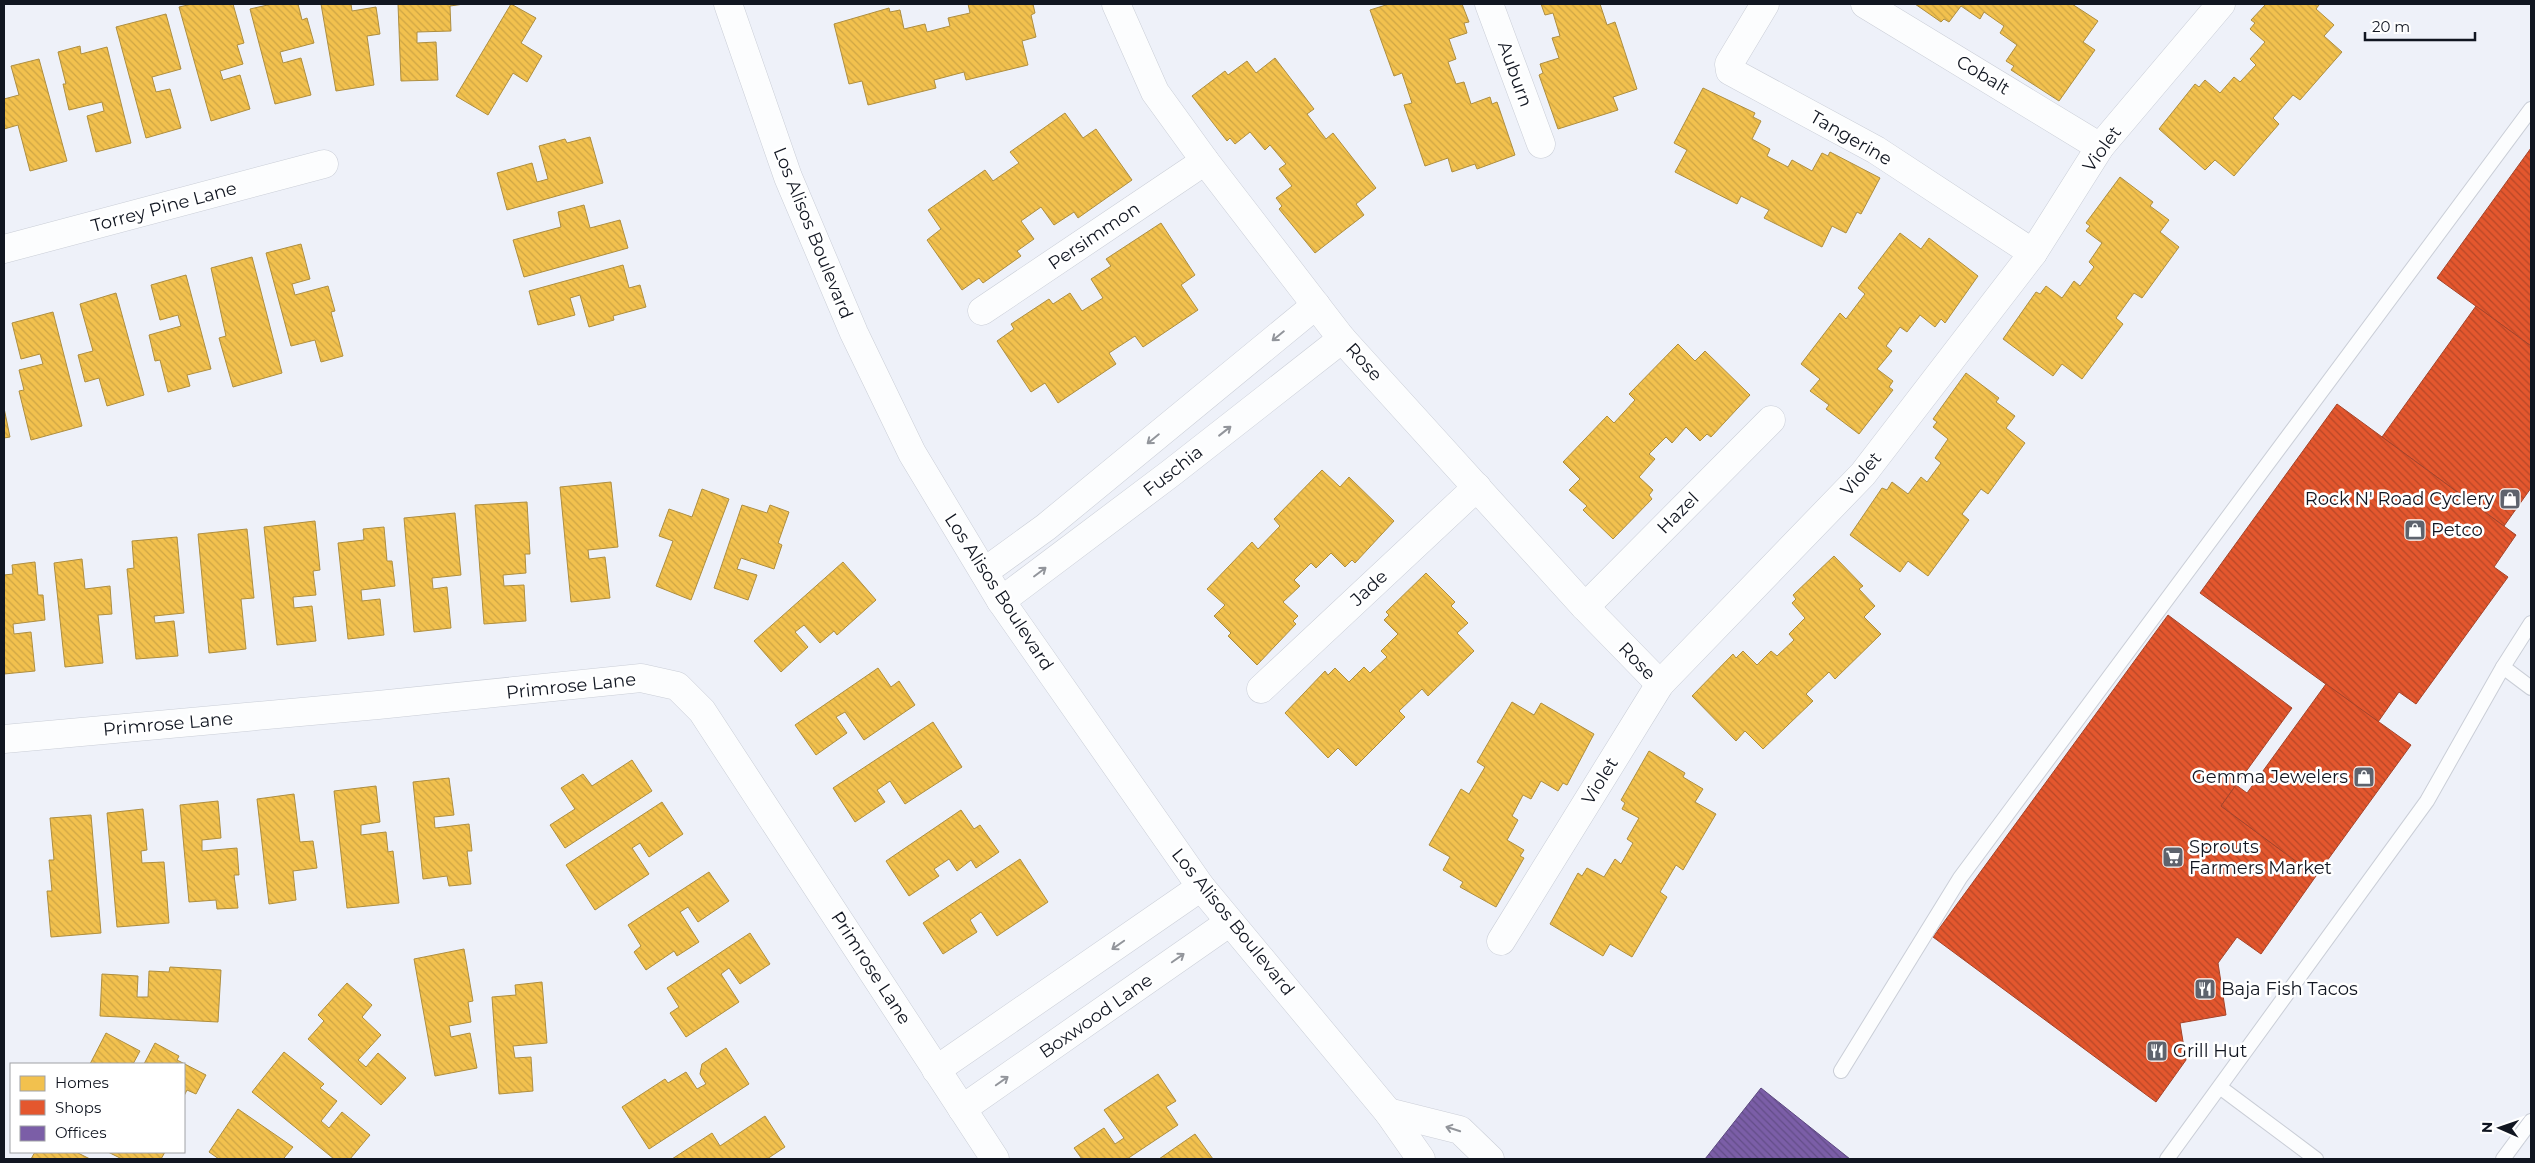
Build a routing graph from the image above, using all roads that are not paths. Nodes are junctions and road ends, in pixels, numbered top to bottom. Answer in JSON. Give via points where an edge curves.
{"nodes":[{"id":1,"x":728,"y":4,"type":"edge"},
{"id":2,"x":1490,"y":4,"type":"edge"},
{"id":3,"x":1765,"y":4,"type":"edge"},
{"id":4,"x":1865,"y":4,"type":"edge"},
{"id":5,"x":2221,"y":4,"type":"edge"},
{"id":6,"x":1122,"y":6,"type":"edge"},
{"id":7,"x":2531,"y":110,"type":"edge"},
{"id":8,"x":1541,"y":144,"type":"dead end"},
{"id":9,"x":2100,"y":147,"type":"junction"},
{"id":10,"x":1205,"y":161,"type":"junction"},
{"id":11,"x":324,"y":164,"type":"dead end"},
{"id":12,"x":4,"y":249,"type":"edge"},
{"id":13,"x":2033,"y":253,"type":"junction"},
{"id":14,"x":1316,"y":305,"type":"junction"},
{"id":15,"x":982,"y":311,"type":"dead end"},
{"id":16,"x":1342,"y":339,"type":"junction"},
{"id":17,"x":1771,"y":420,"type":"dead end"},
{"id":18,"x":1477,"y":487,"type":"junction"},
{"id":19,"x":984,"y":572,"type":"junction"},
{"id":20,"x":1002,"y":601,"type":"junction"},
{"id":21,"x":1585,"y":607,"type":"junction"},
{"id":22,"x":2531,"y":623,"type":"edge"},
{"id":23,"x":2503,"y":668,"type":"junction"},
{"id":24,"x":1660,"y":684,"type":"junction"},
{"id":25,"x":2531,"y":688,"type":"edge"},
{"id":26,"x":1261,"y":689,"type":"dead end"},
{"id":27,"x":4,"y":739,"type":"edge"},
{"id":28,"x":1201,"y":887,"type":"junction"},
{"id":29,"x":1230,"y":922,"type":"junction"},
{"id":30,"x":1501,"y":940,"type":"dead end"},
{"id":31,"x":936,"y":1070,"type":"junction"},
{"id":32,"x":1841,"y":1071,"type":"dead end"},
{"id":33,"x":2221,"y":1088,"type":"junction"},
{"id":34,"x":957,"y":1102,"type":"junction"},
{"id":35,"x":1388,"y":1112,"type":"junction"},
{"id":36,"x":2531,"y":1121,"type":"edge"},
{"id":37,"x":995,"y":1159,"type":"edge"},
{"id":38,"x":1421,"y":1159,"type":"edge"},
{"id":39,"x":1490,"y":1159,"type":"edge"},
{"id":40,"x":2167,"y":1159,"type":"edge"},
{"id":41,"x":2316,"y":1159,"type":"edge"},
{"id":42,"x":2503,"y":1159,"type":"edge"}],
"edges":[{"from":1,"to":19,"type":"street","name":"Los Alisos Boulevard","via":[[788,177],[854,334],[912,453]]},
{"from":2,"to":8,"type":"street","name":"Auburn"},
{"from":3,"to":13,"type":"street","name":"Tangerine","via":[[1729,64],[1730,71],[1876,150]]},
{"from":4,"to":9,"type":"street","name":"Cobalt"},
{"from":5,"to":9,"type":"street","name":"Violet"},
{"from":6,"to":10,"type":"street","name":"Rose","via":[[1155,92]]},
{"from":7,"to":32,"type":"lane","via":[[1960,878]]},
{"from":9,"to":13,"type":"street","name":"Violet"},
{"from":10,"to":14,"type":"street","name":"Rose"},
{"from":10,"to":15,"type":"street","name":"Persimmon"},
{"from":11,"to":12,"type":"street","name":"Torrey Pine Lane"},
{"from":13,"to":24,"type":"street","name":"Violet","via":[[1863,474]]},
{"from":14,"to":16,"type":"street","name":"Rose"},
{"from":14,"to":19,"type":"street","name":"Fuschia","one_way":true,"via":[[1046,527]]},
{"from":16,"to":18,"type":"street","name":"Rose"},
{"from":20,"to":16,"type":"street","name":"Fuschia","one_way":true},
{"from":17,"to":21,"type":"street","name":"Hazel"},
{"from":18,"to":21,"type":"street","name":"Rose"},
{"from":18,"to":26,"type":"street","name":"Jade"},
{"from":19,"to":20,"type":"street","name":"Los Alisos Boulevard"},
{"from":20,"to":28,"type":"street","name":"Los Alisos Boulevard"},
{"from":21,"to":24,"type":"street","name":"Rose"},
{"from":22,"to":23,"type":"lane"},
{"from":23,"to":25,"type":"lane"},
{"from":23,"to":33,"type":"lane","via":[[2427,802]]},
{"from":24,"to":30,"type":"street","name":"Violet"},
{"from":27,"to":31,"type":"street","name":"Primrose Lane","via":[[378,706],[641,678],[677,686],[702,711]]},
{"from":28,"to":29,"type":"street","name":"Los Alisos Boulevard"},
{"from":28,"to":31,"type":"street","one_way":true},
{"from":34,"to":29,"type":"street","name":"Boxwood Lane","one_way":true},
{"from":29,"to":35,"type":"street","name":"Los Alisos Boulevard"},
{"from":31,"to":34,"type":"street","name":"Primrose Lane"},
{"from":33,"to":40,"type":"lane"},
{"from":33,"to":41,"type":"lane"},
{"from":34,"to":37,"type":"street","name":"Primrose Lane"},
{"from":35,"to":38,"type":"street","name":"Los Alisos Boulevard"},
{"from":39,"to":35,"type":"street","one_way":true,"via":[[1460,1130]]},
{"from":36,"to":42,"type":"lane"}]}
